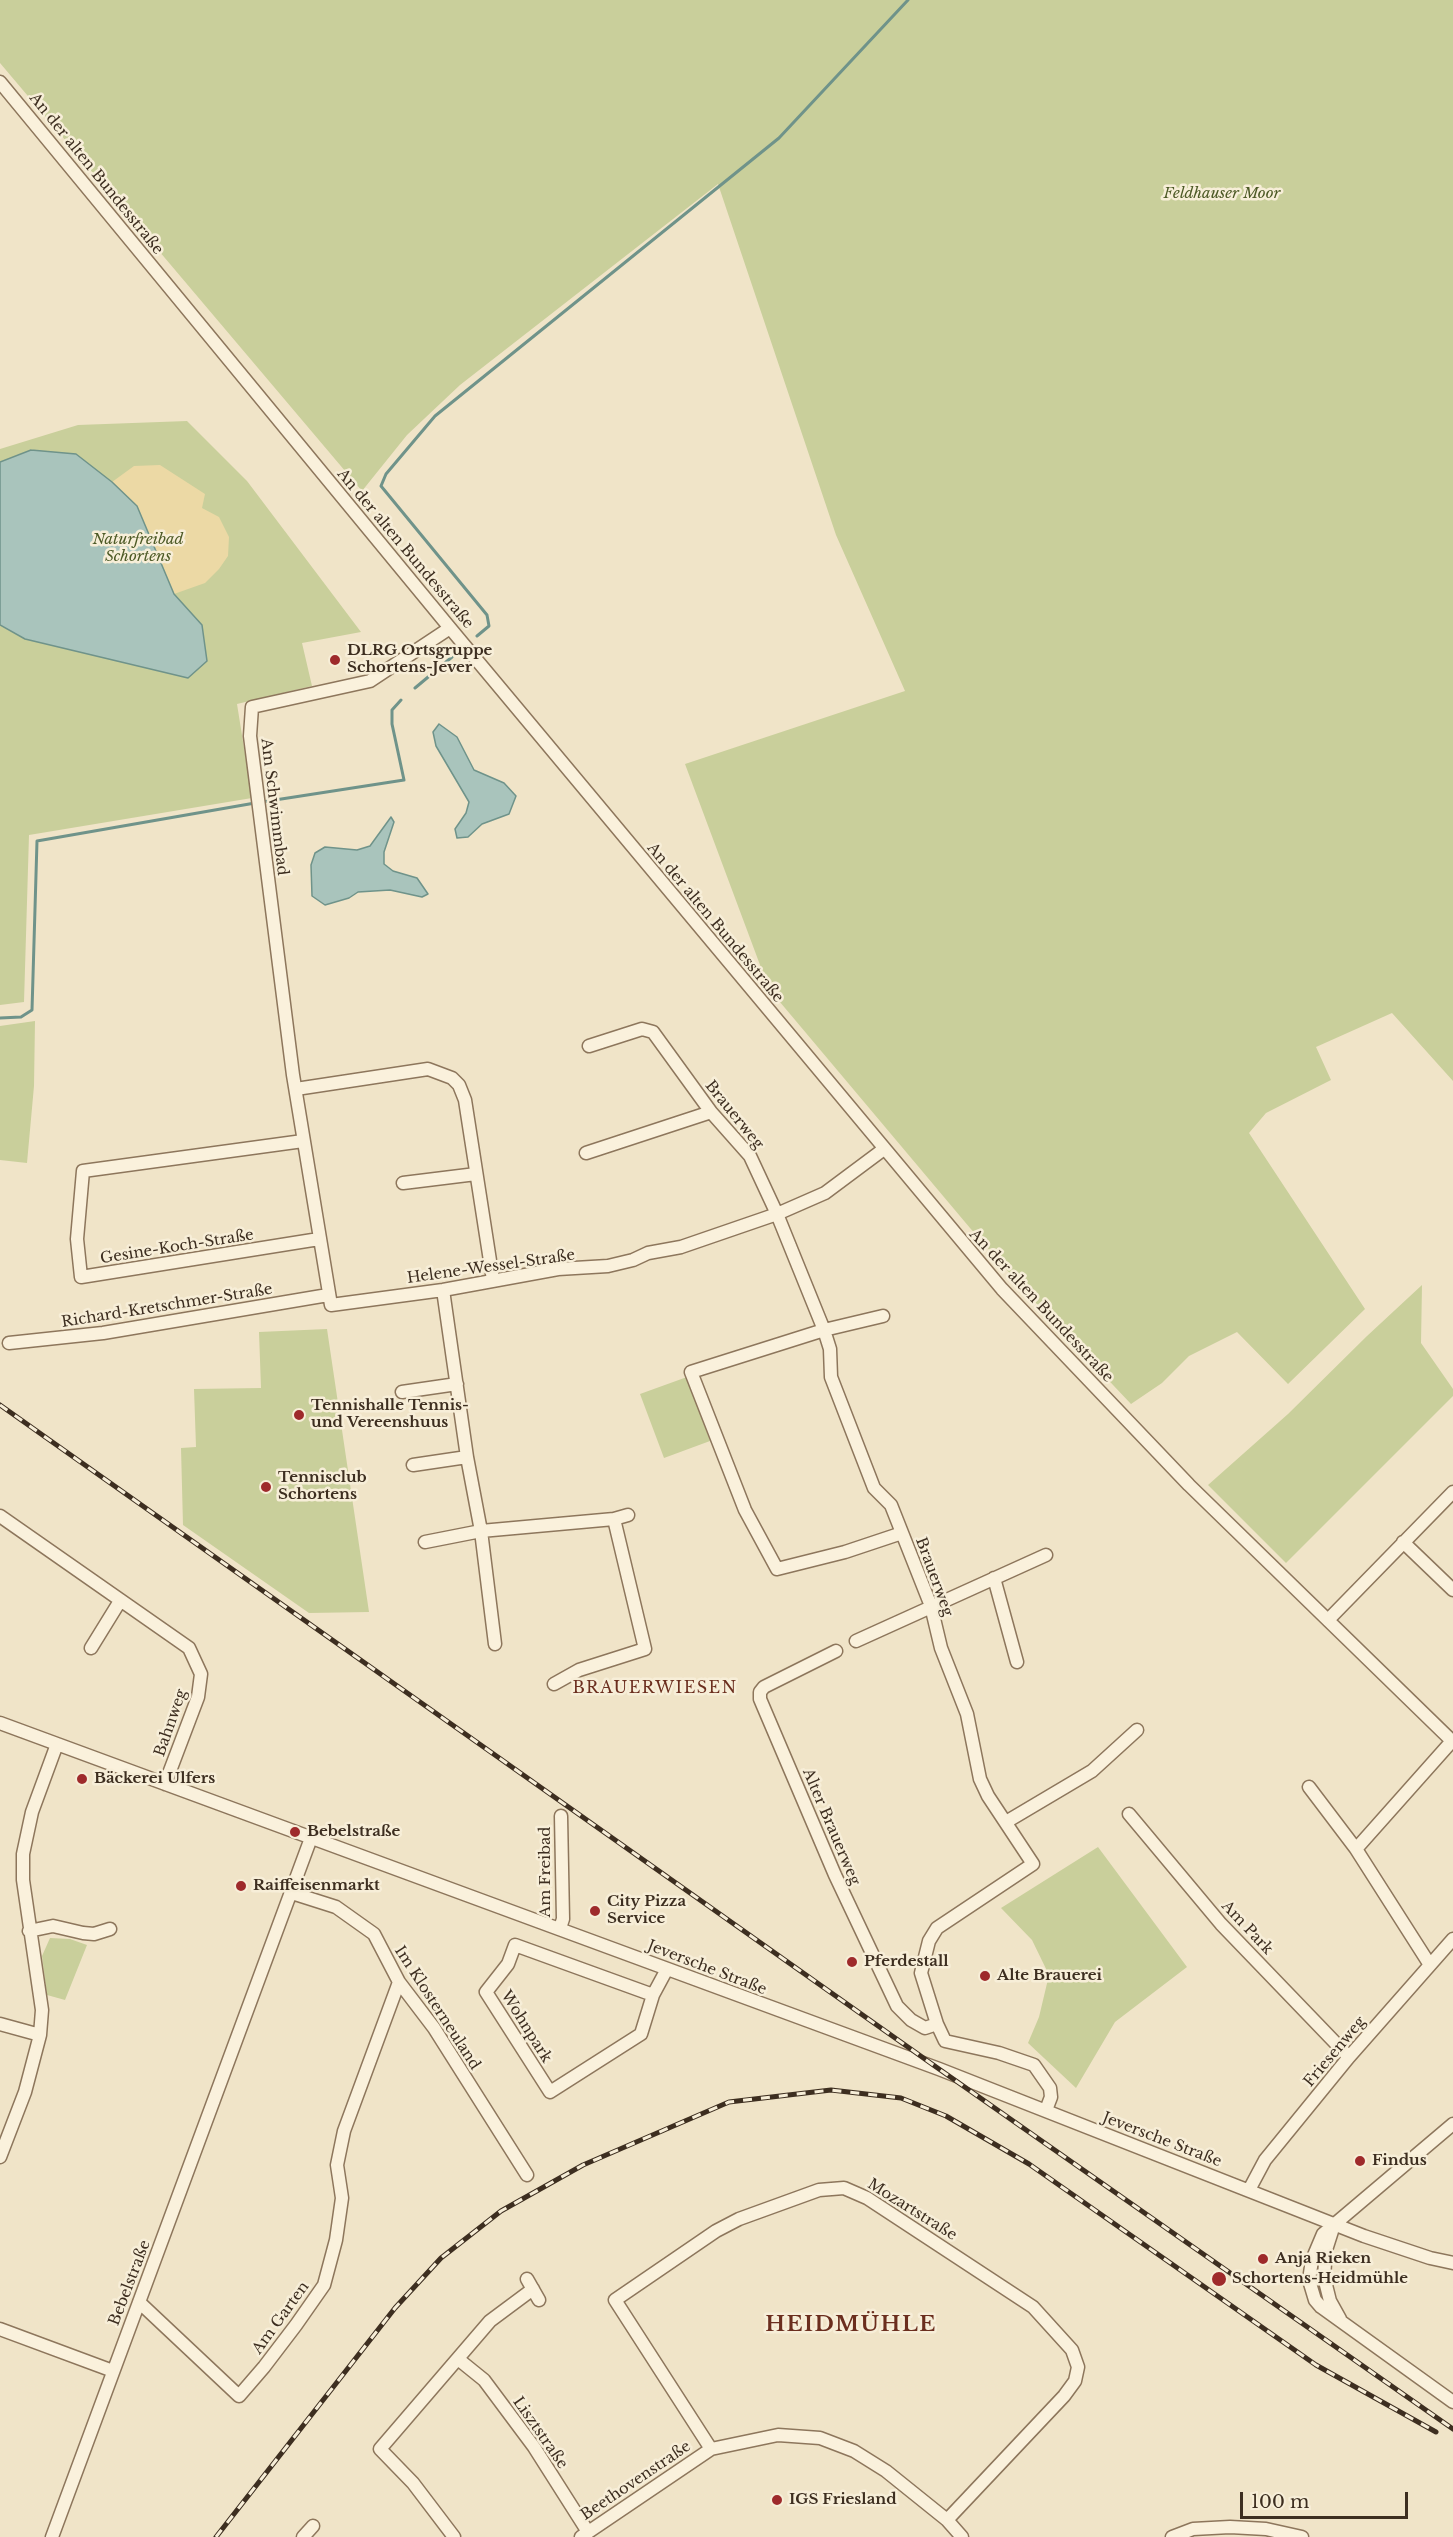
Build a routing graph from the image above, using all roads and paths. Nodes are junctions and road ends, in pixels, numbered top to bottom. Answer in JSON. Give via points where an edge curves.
{"nodes":[{"id":1,"x":0,"y":82,"type":"edge"},
{"id":2,"x":450,"y":628,"type":"junction"},
{"id":3,"x":590,"y":1046,"type":"dead end"},
{"id":4,"x":296,"y":1089,"type":"junction"},
{"id":5,"x":711,"y":1112,"type":"junction"},
{"id":6,"x":303,"y":1141,"type":"junction"},
{"id":7,"x":884,"y":1149,"type":"junction"},
{"id":8,"x":586,"y":1153,"type":"dead end"},
{"id":9,"x":476,"y":1174,"type":"junction"},
{"id":10,"x":403,"y":1183,"type":"dead end"},
{"id":11,"x":777,"y":1215,"type":"junction"},
{"id":12,"x":319,"y":1239,"type":"junction"},
{"id":13,"x":494,"y":1280,"type":"junction"},
{"id":14,"x":443,"y":1290,"type":"junction"},
{"id":15,"x":328,"y":1295,"type":"junction"},
{"id":16,"x":883,"y":1316,"type":"dead end"},
{"id":17,"x":824,"y":1330,"type":"junction"},
{"id":18,"x":9,"y":1343,"type":"dead end"},
{"id":19,"x":457,"y":1384,"type":"junction"},
{"id":20,"x":402,"y":1392,"type":"dead end"},
{"id":21,"x":467,"y":1457,"type":"junction"},
{"id":22,"x":413,"y":1465,"type":"dead end"},
{"id":23,"x":1453,"y":1492,"type":"edge"},
{"id":24,"x":628,"y":1515,"type":"dead end"},
{"id":25,"x":0,"y":1516,"type":"edge"},
{"id":26,"x":614,"y":1519,"type":"junction"},
{"id":27,"x":481,"y":1531,"type":"junction"},
{"id":28,"x":902,"y":1533,"type":"junction"},
{"id":29,"x":425,"y":1542,"type":"dead end"},
{"id":30,"x":1403,"y":1542,"type":"junction"},
{"id":31,"x":1046,"y":1555,"type":"dead end"},
{"id":32,"x":994,"y":1578,"type":"junction"},
{"id":33,"x":1453,"y":1590,"type":"edge"},
{"id":34,"x":120,"y":1601,"type":"junction"},
{"id":35,"x":932,"y":1605,"type":"junction"},
{"id":36,"x":1328,"y":1620,"type":"junction"},
{"id":37,"x":856,"y":1641,"type":"dead end"},
{"id":38,"x":495,"y":1644,"type":"dead end"},
{"id":39,"x":90,"y":1648,"type":"dead end"},
{"id":40,"x":836,"y":1651,"type":"dead end"},
{"id":41,"x":1017,"y":1662,"type":"dead end"},
{"id":42,"x":554,"y":1684,"type":"dead end"},
{"id":43,"x":0,"y":1723,"type":"edge"},
{"id":44,"x":1137,"y":1730,"type":"dead end"},
{"id":45,"x":1452,"y":1741,"type":"edge"},
{"id":46,"x":57,"y":1744,"type":"junction"},
{"id":47,"x":165,"y":1784,"type":"junction"},
{"id":48,"x":1309,"y":1787,"type":"dead end"},
{"id":49,"x":1129,"y":1814,"type":"dead end"},
{"id":50,"x":561,"y":1816,"type":"dead end"},
{"id":51,"x":1006,"y":1822,"type":"junction"},
{"id":52,"x":311,"y":1838,"type":"junction"},
{"id":53,"x":1356,"y":1849,"type":"junction"},
{"id":54,"x":292,"y":1893,"type":"junction"},
{"id":55,"x":560,"y":1928,"type":"junction"},
{"id":56,"x":110,"y":1929,"type":"dead end"},
{"id":57,"x":29,"y":1931,"type":"junction"},
{"id":58,"x":1453,"y":1939,"type":"edge"},
{"id":59,"x":1430,"y":1965,"type":"junction"},
{"id":60,"x":666,"y":1969,"type":"junction"},
{"id":61,"x":399,"y":1982,"type":"junction"},
{"id":62,"x":653,"y":1995,"type":"junction"},
{"id":63,"x":0,"y":2024,"type":"edge"},
{"id":64,"x":937,"y":2024,"type":"junction"},
{"id":65,"x":40,"y":2035,"type":"junction"},
{"id":66,"x":1349,"y":2057,"type":"junction"},
{"id":67,"x":1046,"y":2110,"type":"junction"},
{"id":68,"x":1453,"y":2124,"type":"edge"},
{"id":69,"x":0,"y":2157,"type":"edge"},
{"id":70,"x":527,"y":2175,"type":"dead end"},
{"id":71,"x":1249,"y":2190,"type":"junction"},
{"id":72,"x":1334,"y":2223,"type":"junction"},
{"id":73,"x":1453,"y":2263,"type":"edge"},
{"id":74,"x":533,"y":2290,"type":"dead end"},
{"id":75,"x":139,"y":2302,"type":"junction"},
{"id":76,"x":0,"y":2329,"type":"edge"},
{"id":77,"x":458,"y":2359,"type":"junction"},
{"id":78,"x":113,"y":2371,"type":"junction"},
{"id":79,"x":1453,"y":2402,"type":"edge"},
{"id":80,"x":711,"y":2449,"type":"junction"},
{"id":81,"x":947,"y":2520,"type":"junction"},
{"id":82,"x":313,"y":2526,"type":"dead end"},
{"id":83,"x":585,"y":2535,"type":"edge"},
{"id":84,"x":52,"y":2537,"type":"edge"},
{"id":85,"x":303,"y":2537,"type":"edge"},
{"id":86,"x":454,"y":2537,"type":"edge"},
{"id":87,"x":962,"y":2537,"type":"edge"},
{"id":88,"x":1172,"y":2537,"type":"edge"},
{"id":89,"x":1302,"y":2537,"type":"edge"}],
"edges":[{"from":1,"to":2,"type":"street","name":"An der alten Bundesstraße"},
{"from":2,"to":4,"type":"street","name":"Am Schwimmbad","via":[[370,681],[252,707],[250,736]]},
{"from":2,"to":7,"type":"street","name":"An der alten Bundesstraße"},
{"from":3,"to":5,"type":"street","name":"Brauerweg","via":[[642,1029],[653,1032]]},
{"from":4,"to":6,"type":"street"},
{"from":4,"to":9,"type":"street","via":[[399,1071],[442,1072],[459,1085],[465,1100]]},
{"from":5,"to":8,"type":"street"},
{"from":5,"to":11,"type":"street","name":"Brauerweg","via":[[750,1156]]},
{"from":6,"to":12,"type":"street"},
{"from":6,"to":12,"type":"street","name":"Gesine-Koch-Straße","via":[[83,1171],[77,1239],[81,1277]]},
{"from":7,"to":11,"type":"street","name":"Helene-Wessel-Straße","via":[[825,1193]]},
{"from":7,"to":36,"type":"street","name":"An der alten Bundesstraße","via":[[1002,1289],[1189,1485]]},
{"from":9,"to":10,"type":"street"},
{"from":9,"to":13,"type":"street"},
{"from":11,"to":13,"type":"street","name":"Helene-Wessel-Straße","via":[[608,1266],[558,1269]]},
{"from":11,"to":17,"type":"street","name":"Brauerweg"},
{"from":12,"to":15,"type":"street"},
{"from":13,"to":14,"type":"street","name":"Helene-Wessel-Straße"},
{"from":14,"to":15,"type":"street","name":"Helene-Wessel-Straße","via":[[331,1305]]},
{"from":14,"to":19,"type":"street"},
{"from":15,"to":18,"type":"street","name":"Richard-Kretschmer-Straße","via":[[103,1333]]},
{"from":16,"to":17,"type":"street"},
{"from":17,"to":28,"type":"street","name":"Brauerweg","via":[[830,1349],[831,1377],[874,1488],[891,1505]]},
{"from":17,"to":28,"type":"street","via":[[691,1372],[745,1510],[777,1569]]},
{"from":19,"to":20,"type":"street"},
{"from":19,"to":21,"type":"street"},
{"from":21,"to":22,"type":"street"},
{"from":21,"to":27,"type":"street"},
{"from":23,"to":30,"type":"street"},
{"from":24,"to":26,"type":"street"},
{"from":25,"to":34,"type":"street","name":"Bahnweg"},
{"from":26,"to":27,"type":"street"},
{"from":26,"to":42,"type":"street","via":[[645,1649],[579,1670]]},
{"from":27,"to":29,"type":"street"},
{"from":27,"to":38,"type":"street"},
{"from":28,"to":35,"type":"street","name":"Brauerweg"},
{"from":30,"to":33,"type":"street"},
{"from":30,"to":36,"type":"street"},
{"from":31,"to":32,"type":"street"},
{"from":32,"to":35,"type":"street"},
{"from":32,"to":41,"type":"street"},
{"from":34,"to":39,"type":"street"},
{"from":34,"to":47,"type":"street","name":"Bahnweg","via":[[189,1648],[201,1674],[198,1697]]},
{"from":35,"to":37,"type":"street"},
{"from":35,"to":51,"type":"street","name":"Brauerweg","via":[[941,1648],[967,1714],[980,1779]]},
{"from":36,"to":45,"type":"street","name":"An der alten Bundesstraße"},
{"from":40,"to":64,"type":"street","name":"Alter Brauerweg","via":[[764,1687],[760,1699],[835,1875],[897,2006],[925,2028]]},
{"from":43,"to":46,"type":"street","name":"Jeversche Straße"},
{"from":44,"to":51,"type":"street","via":[[1092,1772]]},
{"from":45,"to":53,"type":"street"},
{"from":46,"to":47,"type":"street","name":"Jeversche Straße"},
{"from":46,"to":57,"type":"street","via":[[29,1822],[22,1854]]},
{"from":47,"to":52,"type":"street","name":"Jeversche Straße"},
{"from":48,"to":53,"type":"street"},
{"from":49,"to":66,"type":"street","name":"Am Park","via":[[1221,1924]]},
{"from":50,"to":55,"type":"street","name":"Am Freibad"},
{"from":51,"to":64,"type":"street","name":"Brauerweg","via":[[1033,1864],[937,1928],[929,1941],[921,1973]]},
{"from":52,"to":54,"type":"street","name":"Bebelstraße"},
{"from":52,"to":55,"type":"street","name":"Jeversche Straße"},
{"from":53,"to":59,"type":"street"},
{"from":54,"to":61,"type":"street","name":"Im Klosterneuland","via":[[336,1907],[374,1934]]},
{"from":54,"to":75,"type":"street","name":"Bebelstraße"},
{"from":55,"to":60,"type":"street","name":"Jeversche Straße"},
{"from":56,"to":57,"type":"street","via":[[94,1934],[53,1926]]},
{"from":57,"to":65,"type":"street","via":[[42,2010]]},
{"from":58,"to":59,"type":"street","name":"Friesenweg"},
{"from":59,"to":66,"type":"street","name":"Friesenweg"},
{"from":60,"to":62,"type":"street","name":"Wohnpark"},
{"from":60,"to":67,"type":"street","name":"Jeversche Straße"},
{"from":61,"to":70,"type":"street","name":"Im Klosterneuland","via":[[434,2028]]},
{"from":61,"to":75,"type":"street","name":"Am Garten","via":[[344,2131],[337,2165],[342,2198],[324,2284],[264,2367],[239,2396]]},
{"from":62,"to":62,"type":"street","name":"Wohnpark","via":[[641,2034],[550,2092],[486,1992],[508,1964],[515,1945]]},
{"from":63,"to":65,"type":"street"},
{"from":64,"to":67,"type":"street","name":"Brauerweg","via":[[945,2041],[951,2044],[999,2053],[1034,2066],[1050,2088]]},
{"from":65,"to":69,"type":"street","via":[[25,2092]]},
{"from":66,"to":71,"type":"street","name":"Friesenweg","via":[[1265,2160]]},
{"from":67,"to":71,"type":"street","name":"Jeversche Straße"},
{"from":68,"to":72,"type":"street"},
{"from":71,"to":72,"type":"street","name":"Jeversche Straße"},
{"from":72,"to":73,"type":"street","name":"Jeversche Straße"},
{"from":72,"to":79,"type":"street","via":[[1317,2245],[1310,2280],[1315,2300]]},
{"from":74,"to":77,"type":"street","via":[[490,2321]]},
{"from":75,"to":78,"type":"street","name":"Bebelstraße"},
{"from":76,"to":78,"type":"street"},
{"from":77,"to":83,"type":"street","name":"Lisztstraße","via":[[484,2380],[534,2446]]},
{"from":77,"to":86,"type":"street","via":[[380,2449],[413,2482]]},
{"from":78,"to":84,"type":"street","name":"Bebelstraße"},
{"from":80,"to":81,"type":"street","name":"Beethovenstraße","via":[[778,2435],[820,2438],[854,2451],[886,2471]]},
{"from":80,"to":81,"type":"street","name":"Mozartstraße","via":[[615,2300],[738,2219],[819,2190],[844,2188],[867,2198],[1034,2307],[1072,2350],[1078,2367],[1075,2381],[1064,2396]]},
{"from":80,"to":83,"type":"street","name":"Beethovenstraße"},
{"from":81,"to":87,"type":"street","name":"Beethovenstraße"},
{"from":82,"to":85,"type":"street"},
{"from":88,"to":89,"type":"street","via":[[1193,2529],[1230,2527]]}]}
